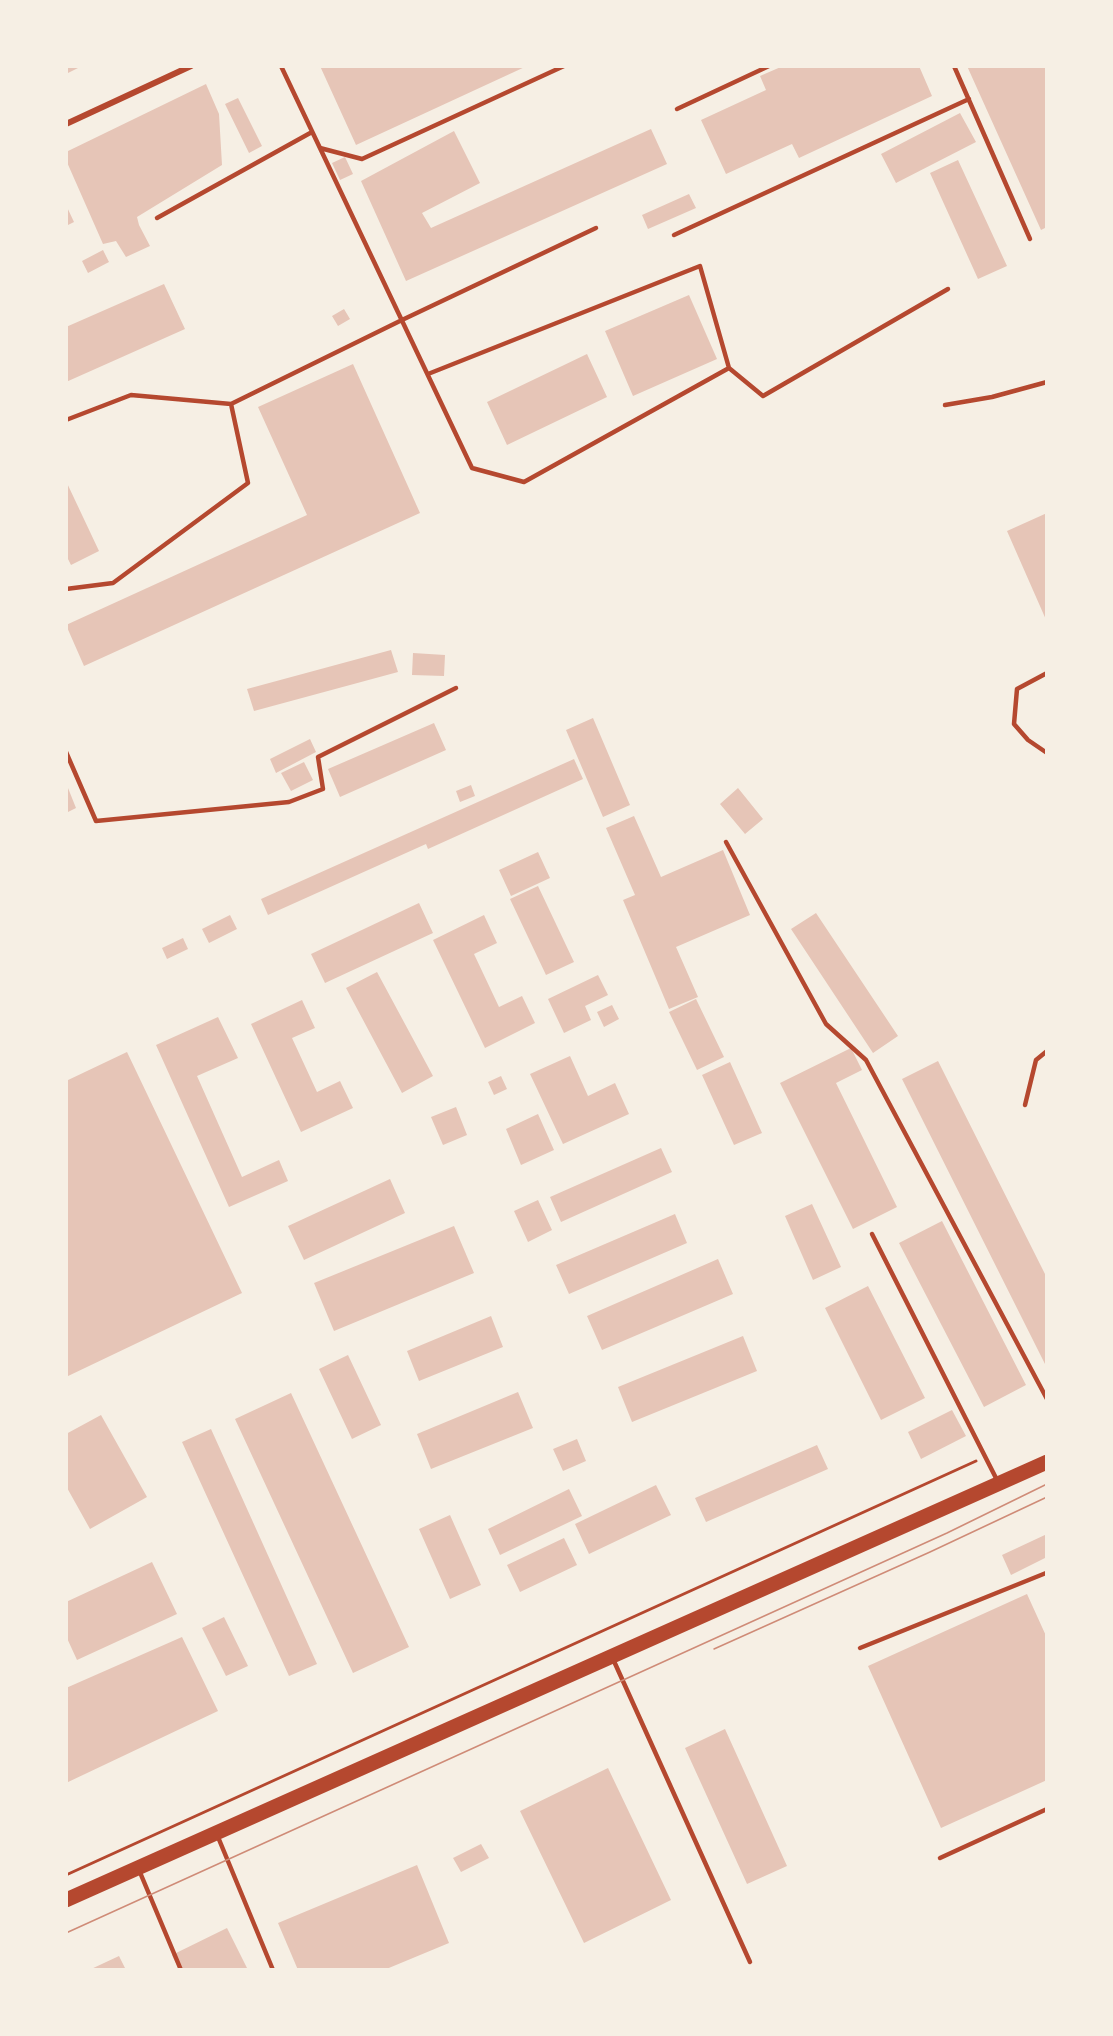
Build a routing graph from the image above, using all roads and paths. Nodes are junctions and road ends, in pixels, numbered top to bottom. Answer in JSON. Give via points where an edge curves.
{"nodes":[{"id":1,"x":191,"y":66,"type":"edge"},
{"id":2,"x":281,"y":66,"type":"edge"},
{"id":3,"x":564,"y":66,"type":"edge"},
{"id":4,"x":769,"y":66,"type":"edge"},
{"id":5,"x":954,"y":66,"type":"edge"},
{"id":6,"x":969,"y":99,"type":"junction"},
{"id":7,"x":677,"y":109,"type":"dead end"},
{"id":8,"x":66,"y":124,"type":"edge"},
{"id":9,"x":312,"y":132,"type":"junction"},
{"id":10,"x":320,"y":148,"type":"junction"},
{"id":11,"x":157,"y":218,"type":"dead end"},
{"id":12,"x":596,"y":228,"type":"dead end"},
{"id":13,"x":674,"y":235,"type":"dead end"},
{"id":14,"x":1030,"y":239,"type":"dead end"},
{"id":15,"x":948,"y":289,"type":"dead end"},
{"id":16,"x":402,"y":320,"type":"junction"},
{"id":17,"x":729,"y":368,"type":"junction"},
{"id":18,"x":428,"y":374,"type":"junction"},
{"id":19,"x":1047,"y":382,"type":"edge"},
{"id":20,"x":231,"y":404,"type":"junction"},
{"id":21,"x":945,"y":405,"type":"dead end"},
{"id":22,"x":66,"y":420,"type":"edge"},
{"id":23,"x":66,"y":589,"type":"edge"},
{"id":24,"x":1047,"y":673,"type":"edge"},
{"id":25,"x":456,"y":688,"type":"dead end"},
{"id":26,"x":66,"y":752,"type":"edge"},
{"id":27,"x":1047,"y":753,"type":"edge"},
{"id":28,"x":726,"y":842,"type":"dead end"},
{"id":29,"x":1047,"y":1051,"type":"edge"},
{"id":30,"x":1025,"y":1105,"type":"dead end"},
{"id":31,"x":872,"y":1234,"type":"dead end"},
{"id":32,"x":1047,"y":1399,"type":"edge"},
{"id":33,"x":985,"y":1457,"type":"junction"},
{"id":34,"x":1047,"y":1462,"type":"edge"},
{"id":35,"x":998,"y":1484,"type":"junction"},
{"id":36,"x":1047,"y":1573,"type":"edge"},
{"id":37,"x":860,"y":1648,"type":"dead end"},
{"id":38,"x":612,"y":1657,"type":"junction"},
{"id":39,"x":1047,"y":1809,"type":"edge"},
{"id":40,"x":216,"y":1833,"type":"junction"},
{"id":41,"x":940,"y":1858,"type":"dead end"},
{"id":42,"x":138,"y":1868,"type":"junction"},
{"id":43,"x":66,"y":1875,"type":"edge"},
{"id":44,"x":66,"y":1900,"type":"edge"},
{"id":45,"x":750,"y":1962,"type":"dead end"},
{"id":46,"x":181,"y":1970,"type":"edge"},
{"id":47,"x":273,"y":1970,"type":"edge"}],
"edges":[{"from":1,"to":8,"type":"street"},
{"from":2,"to":9,"type":"lane"},
{"from":3,"to":10,"type":"lane","via":[[362,159]]},
{"from":4,"to":7,"type":"lane"},
{"from":5,"to":6,"type":"lane"},
{"from":6,"to":13,"type":"lane"},
{"from":6,"to":14,"type":"lane"},
{"from":9,"to":10,"type":"lane"},
{"from":9,"to":11,"type":"lane"},
{"from":10,"to":16,"type":"lane"},
{"from":12,"to":16,"type":"lane"},
{"from":15,"to":17,"type":"lane","via":[[763,396]]},
{"from":16,"to":18,"type":"lane"},
{"from":16,"to":20,"type":"lane"},
{"from":17,"to":18,"type":"lane","via":[[524,482],[472,468]]},
{"from":17,"to":18,"type":"lane","via":[[700,266]]},
{"from":19,"to":21,"type":"lane"},
{"from":20,"to":22,"type":"lane","via":[[130,395]]},
{"from":20,"to":23,"type":"lane","via":[[248,483],[113,583]]},
{"from":24,"to":27,"type":"lane","via":[[1017,689],[1014,724]]},
{"from":25,"to":26,"type":"lane","via":[[318,757],[323,789],[290,802],[96,821]]},
{"from":28,"to":32,"type":"lane","via":[[826,1024],[866,1060]]},
{"from":29,"to":30,"type":"lane","via":[[1036,1060]]},
{"from":31,"to":33,"type":"lane"},
{"from":33,"to":35,"type":"lane"},
{"from":33,"to":43,"type":"path"},
{"from":34,"to":35,"type":"main road"},
{"from":35,"to":38,"type":"main road"},
{"from":36,"to":37,"type":"lane"},
{"from":38,"to":40,"type":"main road"},
{"from":38,"to":45,"type":"lane"},
{"from":39,"to":41,"type":"lane"},
{"from":40,"to":42,"type":"main road"},
{"from":40,"to":47,"type":"lane"},
{"from":42,"to":44,"type":"main road"},
{"from":42,"to":46,"type":"lane"}]}
